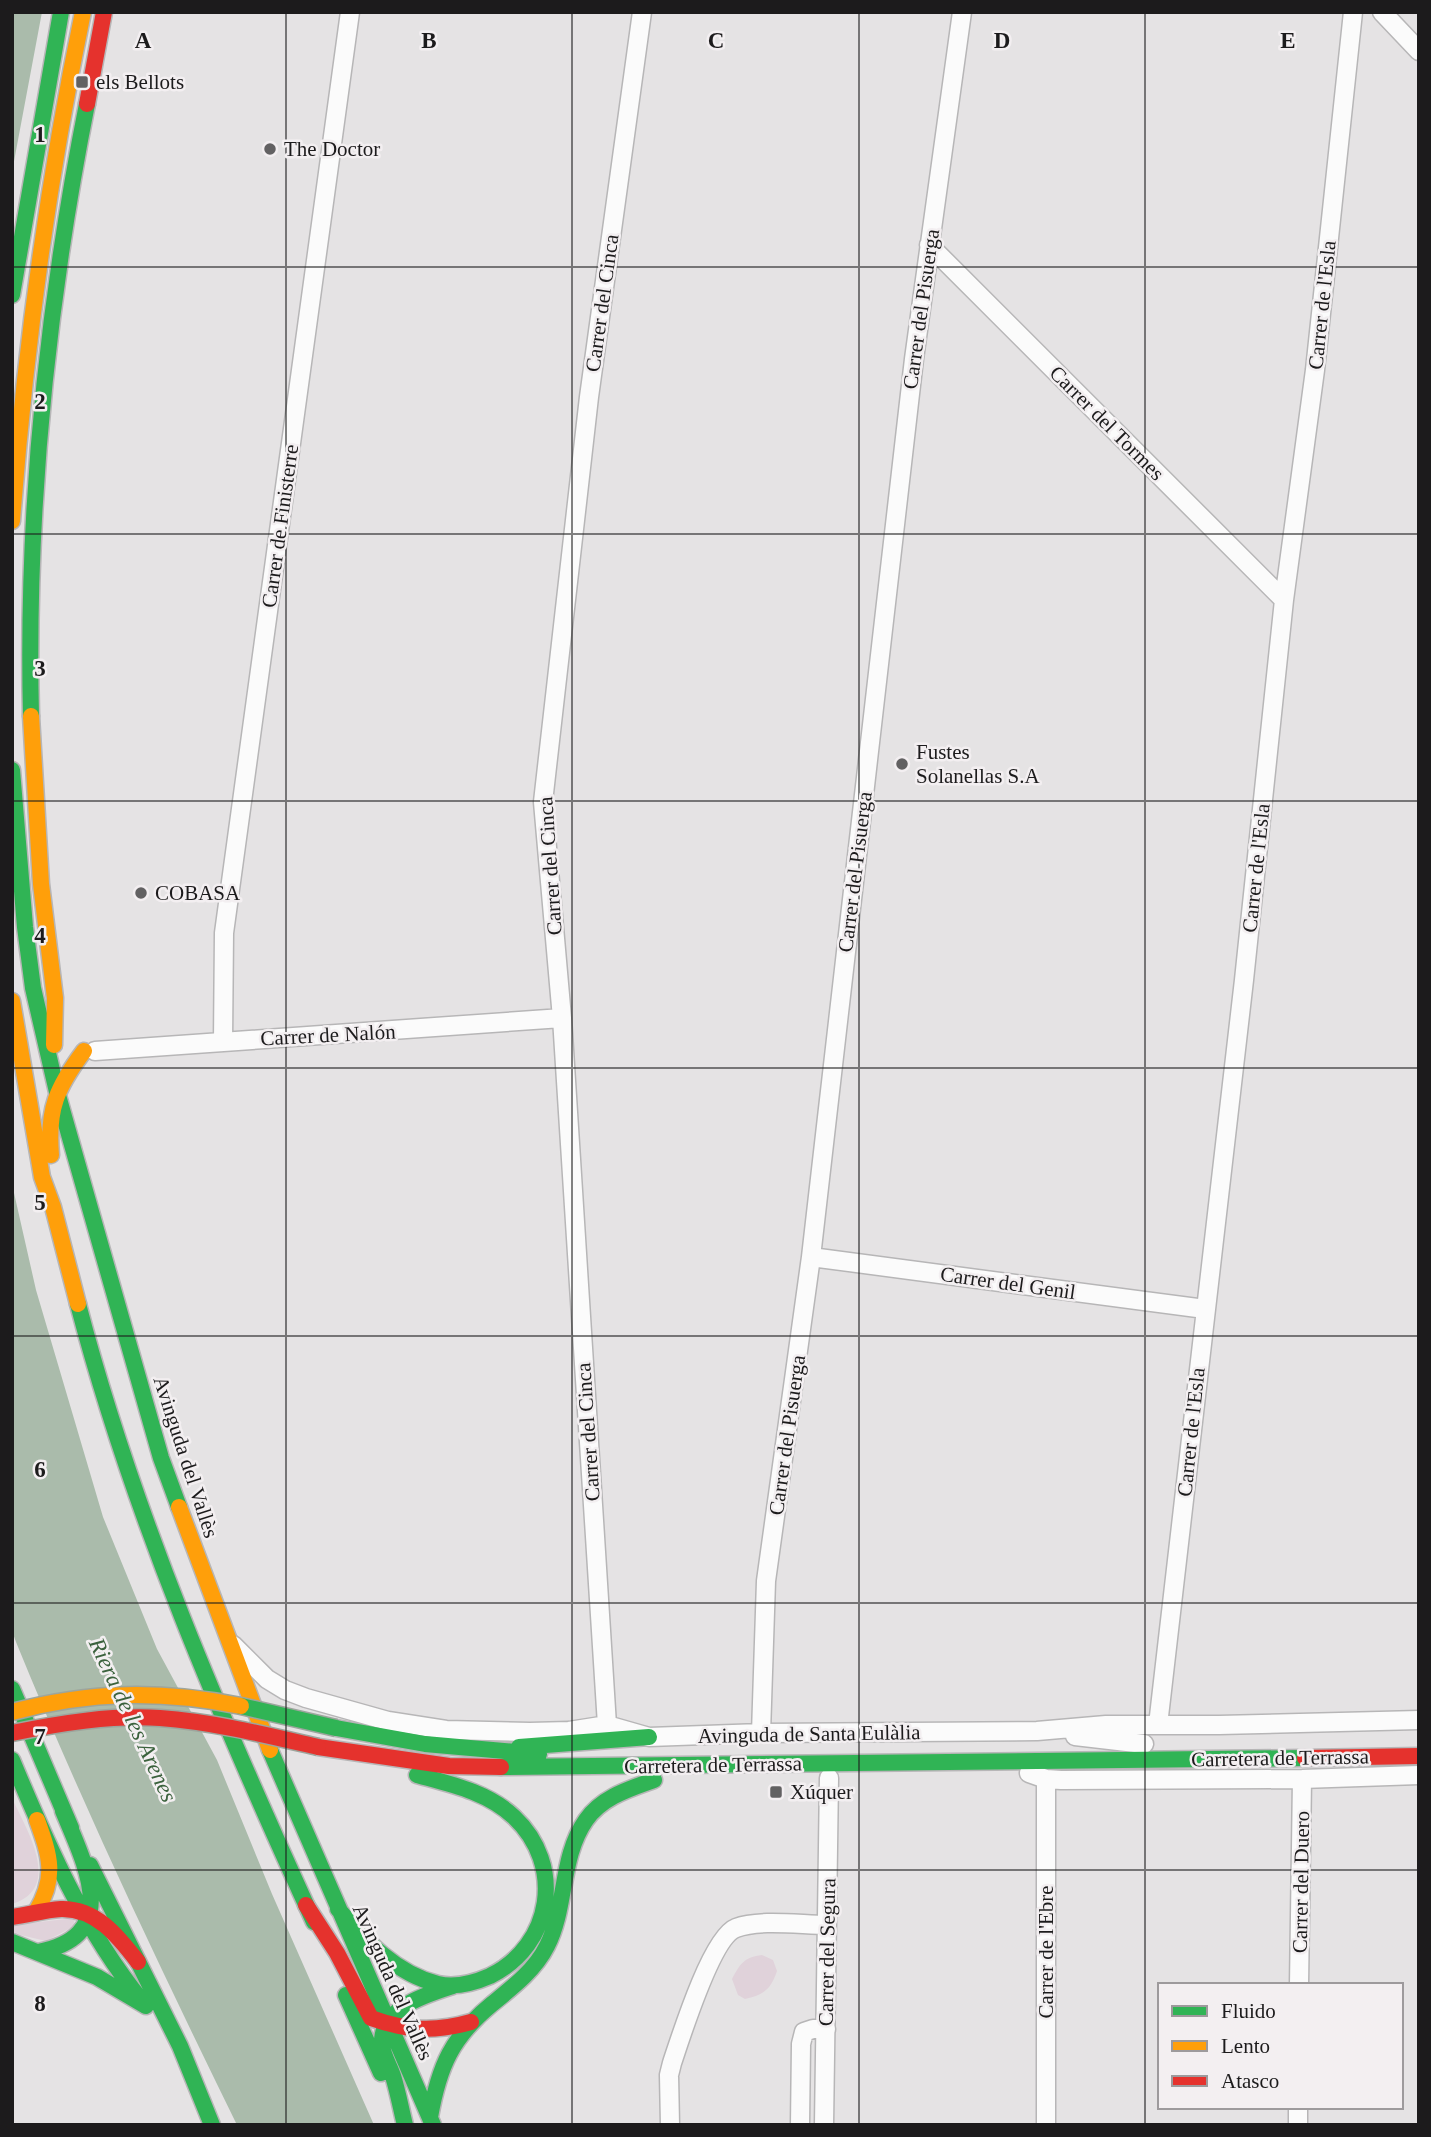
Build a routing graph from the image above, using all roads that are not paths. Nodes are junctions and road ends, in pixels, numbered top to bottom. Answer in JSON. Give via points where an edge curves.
{"nodes":[{"id":1,"x":61,"y":12,"type":"edge"},
{"id":2,"x":83,"y":12,"type":"edge"},
{"id":3,"x":104,"y":12,"type":"edge"},
{"id":4,"x":350,"y":12,"type":"edge"},
{"id":5,"x":642,"y":12,"type":"edge"},
{"id":6,"x":962,"y":12,"type":"edge"},
{"id":7,"x":1353,"y":12,"type":"edge"},
{"id":8,"x":1382,"y":12,"type":"edge"},
{"id":9,"x":1419,"y":51,"type":"edge"},
{"id":10,"x":929,"y":245,"type":"junction"},
{"id":11,"x":12,"y":295,"type":"edge"},
{"id":12,"x":12,"y":521,"type":"edge"},
{"id":13,"x":1284,"y":600,"type":"junction"},
{"id":14,"x":12,"y":769,"type":"edge"},
{"id":15,"x":12,"y":1001,"type":"edge"},
{"id":16,"x":562,"y":1018,"type":"junction"},
{"id":17,"x":41,"y":1024,"type":"junction"},
{"id":18,"x":55,"y":1036,"type":"junction"},
{"id":19,"x":223,"y":1041,"type":"junction"},
{"id":20,"x":89,"y":1051,"type":"junction"},
{"id":21,"x":50,"y":1061,"type":"junction"},
{"id":22,"x":57,"y":1092,"type":"junction"},
{"id":23,"x":53,"y":1207,"type":"junction"},
{"id":24,"x":811,"y":1257,"type":"junction"},
{"id":25,"x":1205,"y":1309,"type":"junction"},
{"id":26,"x":227,"y":1639,"type":"junction"},
{"id":27,"x":12,"y":1689,"type":"edge"},
{"id":28,"x":12,"y":1712,"type":"edge"},
{"id":29,"x":1419,"y":1720,"type":"edge"},
{"id":30,"x":607,"y":1725,"type":"junction"},
{"id":31,"x":1158,"y":1725,"type":"junction"},
{"id":32,"x":1037,"y":1731,"type":"junction"},
{"id":33,"x":12,"y":1733,"type":"edge"},
{"id":34,"x":761,"y":1733,"type":"junction"},
{"id":35,"x":649,"y":1737,"type":"junction"},
{"id":36,"x":1391,"y":1740,"type":"dead end"},
{"id":37,"x":1419,"y":1740,"type":"edge"},
{"id":38,"x":1246,"y":1743,"type":"dead end"},
{"id":39,"x":1144,"y":1744,"type":"junction"},
{"id":40,"x":318,"y":1747,"type":"junction"},
{"id":41,"x":499,"y":1749,"type":"junction"},
{"id":42,"x":1419,"y":1756,"type":"edge"},
{"id":43,"x":12,"y":1760,"type":"edge"},
{"id":44,"x":1091,"y":1761,"type":"junction"},
{"id":45,"x":477,"y":1768,"type":"junction"},
{"id":46,"x":1419,"y":1775,"type":"edge"},
{"id":47,"x":1037,"y":1776,"type":"junction"},
{"id":48,"x":830,"y":1779,"type":"junction"},
{"id":49,"x":1302,"y":1779,"type":"junction"},
{"id":50,"x":654,"y":1780,"type":"junction"},
{"id":51,"x":63,"y":1811,"type":"junction"},
{"id":52,"x":37,"y":1820,"type":"junction"},
{"id":53,"x":306,"y":1905,"type":"junction"},
{"id":54,"x":338,"y":1909,"type":"junction"},
{"id":55,"x":36,"y":1912,"type":"junction"},
{"id":56,"x":86,"y":1915,"type":"junction"},
{"id":57,"x":12,"y":1917,"type":"edge"},
{"id":58,"x":827,"y":1925,"type":"junction"},
{"id":59,"x":12,"y":1942,"type":"edge"},
{"id":60,"x":38,"y":1952,"type":"junction"},
{"id":61,"x":138,"y":1962,"type":"junction"},
{"id":62,"x":1299,"y":1983,"type":"edge"},
{"id":63,"x":455,"y":1986,"type":"junction"},
{"id":64,"x":146,"y":2006,"type":"junction"},
{"id":65,"x":471,"y":2022,"type":"junction"},
{"id":66,"x":388,"y":2024,"type":"junction"},
{"id":67,"x":826,"y":2029,"type":"junction"},
{"id":68,"x":195,"y":2087,"type":"junction"},
{"id":69,"x":431,"y":2121,"type":"edge"},
{"id":70,"x":212,"y":2125,"type":"edge"},
{"id":71,"x":405,"y":2125,"type":"edge"},
{"id":72,"x":670,"y":2125,"type":"edge"},
{"id":73,"x":800,"y":2125,"type":"edge"},
{"id":74,"x":824,"y":2125,"type":"edge"},
{"id":75,"x":1046,"y":2125,"type":"edge"}],
"edges":[{"from":1,"to":11,"type":"main road"},
{"from":2,"to":12,"type":"main road","via":[[32,307]]},
{"from":3,"to":18,"type":"main road","via":[[66,219],[44,384],[33,529],[31,757]]},
{"from":4,"to":19,"type":"street","name":"Carrer de Finisterre","via":[[224,933]]},
{"from":5,"to":16,"type":"street","name":"Carrer del Cinca","via":[[589,397],[543,802]]},
{"from":6,"to":10,"type":"street","name":"Carrer del Pisuerga"},
{"from":7,"to":13,"type":"street","name":"Carrer de l'Esla","via":[[1315,370]]},
{"from":8,"to":9,"type":"street"},
{"from":10,"to":13,"type":"street","name":"Carrer del Tormes"},
{"from":10,"to":24,"type":"street","name":"Carrer del Pisuerga"},
{"from":13,"to":25,"type":"street","name":"Carrer de l'Esla"},
{"from":14,"to":17,"type":"main road","name":"Avinguda del Vallès","via":[[26,938]]},
{"from":15,"to":23,"type":"main road","via":[[42,1177]]},
{"from":16,"to":19,"type":"street","name":"Carrer de Nalón"},
{"from":16,"to":30,"type":"street","name":"Carrer del Cinca"},
{"from":17,"to":18,"type":"main road"},
{"from":17,"to":21,"type":"main road","name":"Avinguda del Vallès"},
{"from":18,"to":20,"type":"main road"},
{"from":18,"to":21,"type":"main road"},
{"from":19,"to":20,"type":"street","name":"Carrer de Nalón"},
{"from":20,"to":22,"type":"main road","via":[[64,1077]]},
{"from":21,"to":22,"type":"main road","name":"Avinguda del Vallès"},
{"from":22,"to":23,"type":"main road","via":[[48,1132],[55,1177]]},
{"from":22,"to":26,"type":"main road","name":"Avinguda del Vallès","via":[[161,1458]]},
{"from":23,"to":53,"type":"main road","via":[[125,1465],[246,1773]]},
{"from":24,"to":25,"type":"street","name":"Carrer del Genil"},
{"from":24,"to":34,"type":"street","name":"Carrer del Pisuerga","via":[[766,1581]]},
{"from":25,"to":31,"type":"street","name":"Carrer de l'Esla"},
{"from":26,"to":30,"type":"street","name":"Avinguda de Santa Eulàlia","via":[[285,1690],[388,1721],[490,1732],[569,1731]]},
{"from":26,"to":54,"type":"main road","name":"Avinguda del Vallès"},
{"from":27,"to":51,"type":"main road"},
{"from":28,"to":41,"type":"main road","name":"Carretera de Terrassa","bridge":true,"via":[[77,1698],[164,1695],[239,1705],[425,1744]]},
{"from":29,"to":31,"type":"street","name":"Avinguda de Santa Eulàlia"},
{"from":30,"to":35,"type":"street","name":"Avinguda de Santa Eulàlia"},
{"from":31,"to":32,"type":"street","name":"Avinguda de Santa Eulàlia"},
{"from":32,"to":34,"type":"street","name":"Avinguda de Santa Eulàlia"},
{"from":32,"to":39,"type":"street","name":"Carretera de Terrassa"},
{"from":33,"to":40,"type":"main road","name":"Carretera de Terrassa","bridge":true,"via":[[57,1724],[159,1718]]},
{"from":34,"to":35,"type":"street","name":"Avinguda de Santa Eulàlia"},
{"from":35,"to":41,"type":"main road"},
{"from":36,"to":37,"type":"main road","name":"Carretera de Terrassa"},
{"from":38,"to":39,"type":"main road","name":"Carretera de Terrassa"},
{"from":39,"to":41,"type":"main road","name":"Carretera de Terrassa","via":[[541,1754]]},
{"from":40,"to":45,"type":"main road","name":"Carretera de Terrassa"},
{"from":40,"to":63,"type":"main road","via":[[483,1797],[515,1817],[536,1845],[545,1868],[547,1898],[533,1941],[501,1972]]},
{"from":42,"to":44,"type":"main road","name":"Carretera de Terrassa"},
{"from":43,"to":52,"type":"main road"},
{"from":44,"to":45,"type":"main road","name":"Carretera de Terrassa"},
{"from":44,"to":47,"type":"main road"},
{"from":45,"to":50,"type":"main road","via":[[538,1778]]},
{"from":46,"to":49,"type":"street"},
{"from":47,"to":48,"type":"main road"},
{"from":47,"to":49,"type":"street"},
{"from":47,"to":75,"type":"street","name":"Carrer de l'Ebre"},
{"from":48,"to":50,"type":"main road"},
{"from":48,"to":58,"type":"street","name":"Carrer del Segura"},
{"from":49,"to":62,"type":"street","name":"Carrer del Duero"},
{"from":50,"to":65,"type":"main road","via":[[611,1798],[587,1818],[575,1843],[547,1948],[530,1971]]},
{"from":51,"to":56,"type":"main road","via":[[92,1889]]},
{"from":51,"to":61,"type":"main road"},
{"from":52,"to":55,"type":"main road","via":[[52,1872]]},
{"from":52,"to":56,"type":"main road"},
{"from":53,"to":66,"type":"main road","via":[[371,2018]]},
{"from":53,"to":71,"type":"main road"},
{"from":54,"to":63,"type":"main road","via":[[395,1965],[424,1979]]},
{"from":54,"to":66,"type":"main road","name":"Avinguda del Vallès"},
{"from":55,"to":56,"type":"main road","via":[[66,1909]]},
{"from":55,"to":57,"type":"main road"},
{"from":56,"to":60,"type":"main road","via":[[83,1929],[69,1943]]},
{"from":56,"to":61,"type":"main road","via":[[112,1930]]},
{"from":56,"to":64,"type":"main road","via":[[108,1958]]},
{"from":58,"to":67,"type":"street","name":"Carrer del Segura"},
{"from":58,"to":72,"type":"street","via":[[764,1925],[727,1932],[708,1967],[672,2063]]},
{"from":59,"to":60,"type":"main road"},
{"from":60,"to":64,"type":"main road","via":[[97,1977]]},
{"from":61,"to":68,"type":"main road"},
{"from":63,"to":66,"type":"main road","via":[[403,2006]]},
{"from":64,"to":68,"type":"main road"},
{"from":65,"to":66,"type":"main road","via":[[432,2032]]},
{"from":65,"to":69,"type":"main road","via":[[438,2072]]},
{"from":66,"to":69,"type":"main road","name":"Avinguda del Vallès"},
{"from":66,"to":71,"type":"main road","via":[[382,2043]]},
{"from":67,"to":73,"type":"street","via":[[804,2032],[800,2044]]},
{"from":67,"to":74,"type":"street","name":"Carrer del Segura"},
{"from":68,"to":70,"type":"main road"}]}
